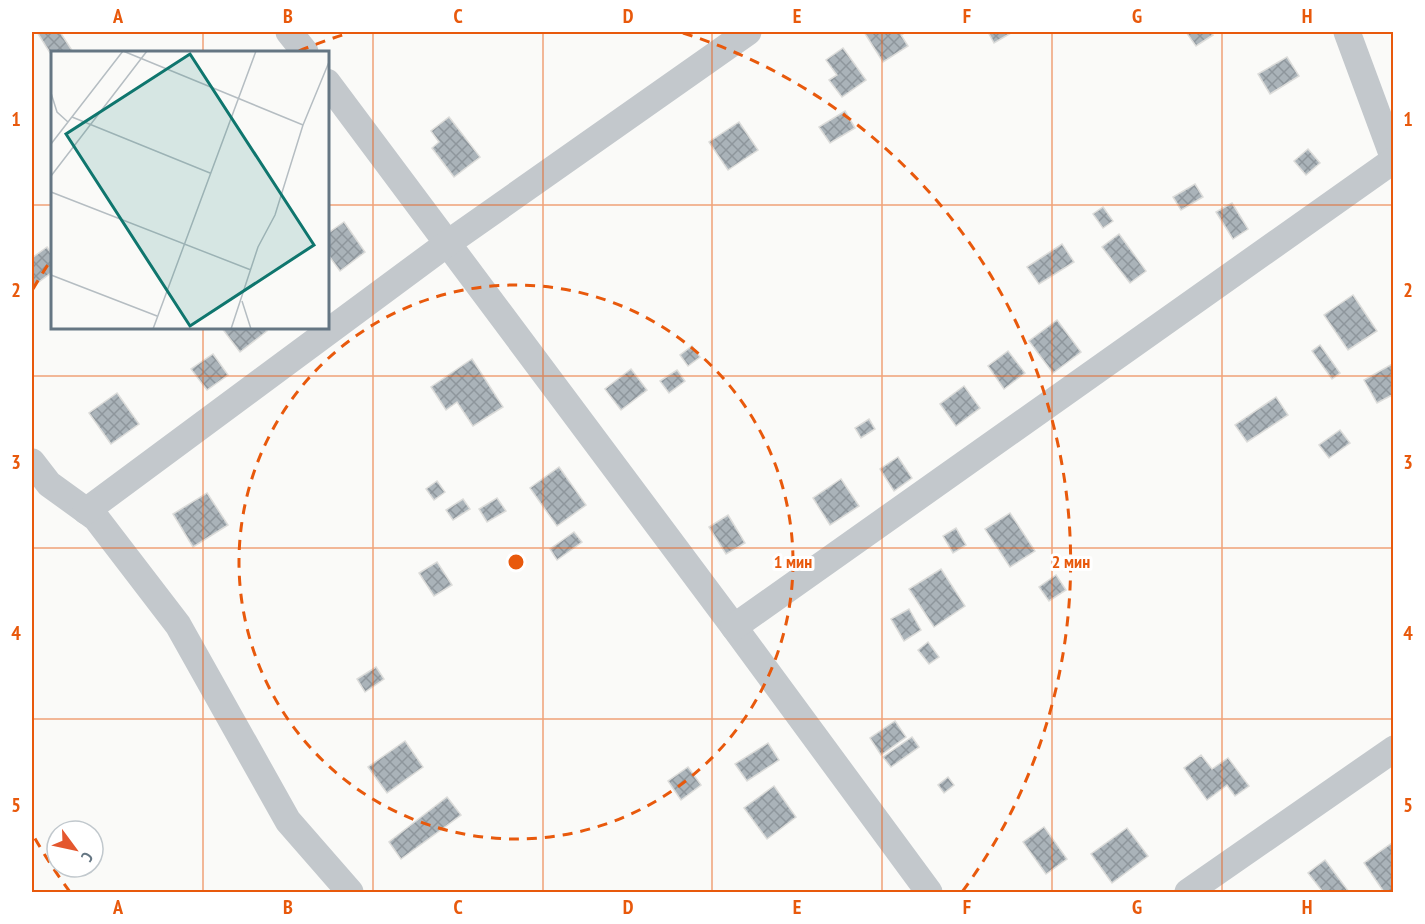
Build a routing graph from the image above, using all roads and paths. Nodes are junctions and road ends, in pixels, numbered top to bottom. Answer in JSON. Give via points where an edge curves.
{"nodes":[{"id":1,"x":289,"y":32,"type":"edge"},
{"id":2,"x":748,"y":32,"type":"edge"},
{"id":3,"x":1347,"y":32,"type":"edge"},
{"id":4,"x":304,"y":51,"type":"edge"},
{"id":5,"x":328,"y":83,"type":"edge"},
{"id":6,"x":1394,"y":159,"type":"edge"},
{"id":7,"x":448,"y":243,"type":"junction"},
{"id":8,"x":32,"y":462,"type":"edge"},
{"id":9,"x":86,"y":511,"type":"junction"},
{"id":10,"x":734,"y":627,"type":"junction"},
{"id":11,"x":1394,"y":748,"type":"edge"},
{"id":12,"x":350,"y":892,"type":"edge"},
{"id":13,"x":929,"y":892,"type":"edge"},
{"id":14,"x":1188,"y":892,"type":"edge"}],
"edges":[{"from":1,"to":4,"type":"street"},
{"from":2,"to":7,"type":"street"},
{"from":3,"to":6,"type":"street"},
{"from":5,"to":7,"type":"street"},
{"from":6,"to":10,"type":"street"},
{"from":7,"to":9,"type":"street"},
{"from":7,"to":10,"type":"street"},
{"from":8,"to":9,"type":"street","via":[[49,484]]},
{"from":9,"to":12,"type":"street","via":[[96,518],[178,625],[288,821]]},
{"from":10,"to":13,"type":"street"},
{"from":11,"to":14,"type":"street"}]}
